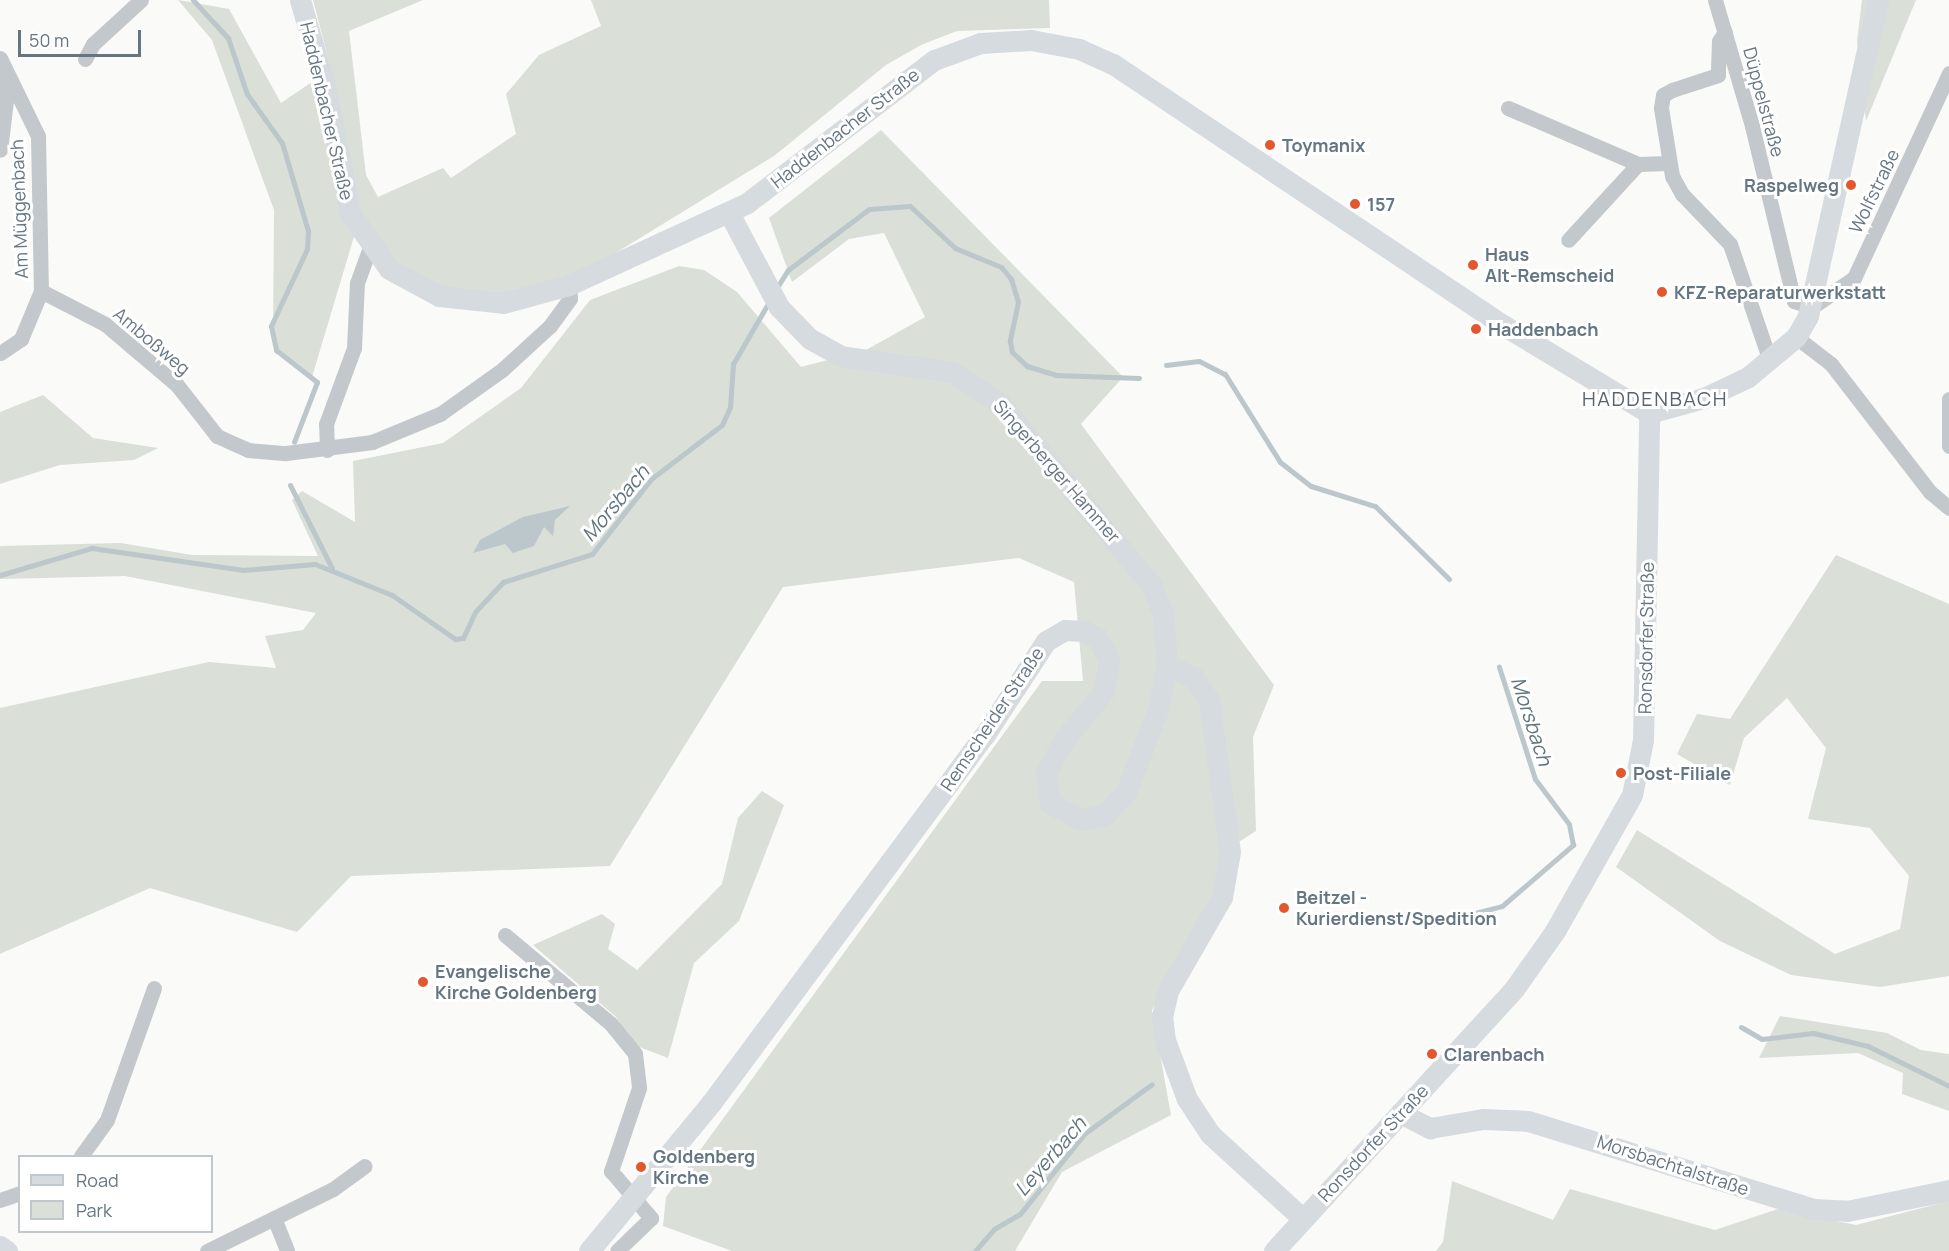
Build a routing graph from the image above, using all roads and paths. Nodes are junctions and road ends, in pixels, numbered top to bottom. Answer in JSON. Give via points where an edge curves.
{"nodes":[{"id":1,"x":141,"y":0,"type":"edge"},
{"id":2,"x":1715,"y":0,"type":"edge"},
{"id":3,"x":1878,"y":0,"type":"edge"},
{"id":4,"x":300,"y":1,"type":"edge"},
{"id":5,"x":1725,"y":32,"type":"junction"},
{"id":6,"x":0,"y":58,"type":"edge"},
{"id":7,"x":85,"y":59,"type":"dead end"},
{"id":8,"x":1949,"y":73,"type":"edge"},
{"id":9,"x":0,"y":76,"type":"edge"},
{"id":10,"x":1508,"y":108,"type":"dead end"},
{"id":11,"x":0,"y":150,"type":"edge"},
{"id":12,"x":1669,"y":163,"type":"junction"},
{"id":13,"x":1638,"y":164,"type":"junction"},
{"id":14,"x":729,"y":213,"type":"junction"},
{"id":15,"x":1568,"y":240,"type":"dead end"},
{"id":16,"x":370,"y":248,"type":"junction"},
{"id":17,"x":569,"y":285,"type":"junction"},
{"id":18,"x":41,"y":291,"type":"junction"},
{"id":19,"x":1812,"y":307,"type":"junction"},
{"id":20,"x":1796,"y":338,"type":"junction"},
{"id":21,"x":0,"y":353,"type":"edge"},
{"id":22,"x":1770,"y":361,"type":"junction"},
{"id":23,"x":1949,"y":399,"type":"edge"},
{"id":24,"x":1649,"y":413,"type":"junction"},
{"id":25,"x":1949,"y":446,"type":"edge"},
{"id":26,"x":327,"y":450,"type":"junction"},
{"id":27,"x":1949,"y":508,"type":"edge"},
{"id":28,"x":1167,"y":665,"type":"junction"},
{"id":29,"x":505,"y":935,"type":"dead end"},
{"id":30,"x":154,"y":988,"type":"dead end"},
{"id":31,"x":1400,"y":1113,"type":"junction"},
{"id":32,"x":82,"y":1155,"type":"edge"},
{"id":33,"x":365,"y":1166,"type":"dead end"},
{"id":34,"x":1949,"y":1190,"type":"edge"},
{"id":35,"x":18,"y":1194,"type":"edge"},
{"id":36,"x":0,"y":1200,"type":"edge"},
{"id":37,"x":635,"y":1203,"type":"junction"},
{"id":38,"x":274,"y":1218,"type":"junction"},
{"id":39,"x":1303,"y":1219,"type":"junction"},
{"id":40,"x":0,"y":1246,"type":"edge"},
{"id":41,"x":7,"y":1251,"type":"edge"},
{"id":42,"x":207,"y":1251,"type":"edge"},
{"id":43,"x":287,"y":1251,"type":"edge"},
{"id":44,"x":590,"y":1251,"type":"edge"},
{"id":45,"x":617,"y":1251,"type":"edge"},
{"id":46,"x":1274,"y":1251,"type":"edge"}],
"edges":[{"from":1,"to":7,"type":"street","via":[[93,44]]},
{"from":2,"to":5,"type":"street","name":"Düppelstraße"},
{"from":3,"to":19,"type":"main road"},
{"from":4,"to":16,"type":"main road","name":"Haddenbacher Straße","via":[[326,89],[340,182]]},
{"from":5,"to":12,"type":"street","via":[[1719,41],[1718,75],[1663,95]]},
{"from":5,"to":19,"type":"street","name":"Düppelstraße","via":[[1794,301]]},
{"from":6,"to":18,"type":"street","name":"Am Müggenbach","via":[[38,136]]},
{"from":8,"to":19,"type":"street","name":"Wolfstraße","via":[[1854,278]]},
{"from":9,"to":11,"type":"street","via":[[6,100]]},
{"from":10,"to":13,"type":"street"},
{"from":12,"to":13,"type":"street"},
{"from":12,"to":22,"type":"street","via":[[1682,194],[1730,244]]},
{"from":13,"to":15,"type":"street"},
{"from":14,"to":17,"type":"main road","name":"Haddenbacher Straße"},
{"from":14,"to":24,"type":"main road","name":"Haddenbacher Straße","via":[[780,181],[934,60],[996,40],[1064,45],[1131,75],[1503,325]]},
{"from":14,"to":28,"type":"main road","name":"Singerberger Hammer","via":[[774,298],[801,332],[831,352],[952,372],[1000,403],[1152,586],[1163,615]]},
{"from":16,"to":17,"type":"main road","name":"Haddenbacher Straße","via":[[403,279],[460,301],[521,301]]},
{"from":16,"to":26,"type":"street","via":[[357,283],[354,348],[326,424]]},
{"from":17,"to":26,"type":"street","name":"Amboßweg","via":[[570,298],[555,321],[469,396],[390,436]]},
{"from":18,"to":21,"type":"street","name":"Am Müggenbach","via":[[21,339]]},
{"from":18,"to":26,"type":"street","name":"Amboßweg","via":[[105,324],[177,385],[203,424],[222,439],[266,453]]},
{"from":19,"to":20,"type":"main road"},
{"from":20,"to":22,"type":"main road"},
{"from":20,"to":27,"type":"street","via":[[1831,364],[1930,492]]},
{"from":22,"to":24,"type":"main road","via":[[1728,388]]},
{"from":23,"to":25,"type":"street"},
{"from":24,"to":31,"type":"main road","name":"Ronsdorfer Straße","via":[[1643,740],[1632,795],[1536,961]]},
{"from":28,"to":37,"type":"main road","name":"Remscheider Straße","via":[[1158,710],[1126,792],[1104,815],[1082,820],[1050,803],[1046,772],[1064,740],[1104,691],[1109,660],[1097,637],[1083,631],[1065,630],[1046,641],[984,736]]},
{"from":28,"to":39,"type":"main road","via":[[1193,677],[1209,701],[1230,852],[1222,897],[1168,991],[1162,1016],[1165,1040],[1188,1099],[1210,1134]]},
{"from":29,"to":37,"type":"street","via":[[611,1024],[635,1054],[639,1088],[611,1168]]},
{"from":30,"to":32,"type":"street","via":[[107,1120]]},
{"from":31,"to":34,"type":"main road","name":"Morsbachtalstraße","via":[[1430,1128],[1483,1119],[1528,1120],[1814,1209],[1847,1211]]},
{"from":31,"to":39,"type":"main road","name":"Ronsdorfer Straße"},
{"from":33,"to":38,"type":"street"},
{"from":35,"to":36,"type":"street"},
{"from":37,"to":44,"type":"main road","name":"Remscheider Straße"},
{"from":37,"to":45,"type":"street","via":[[651,1218]]},
{"from":38,"to":42,"type":"street"},
{"from":38,"to":43,"type":"street"},
{"from":39,"to":46,"type":"main road","name":"Ronsdorfer Straße"},
{"from":40,"to":41,"type":"main road"}]}
